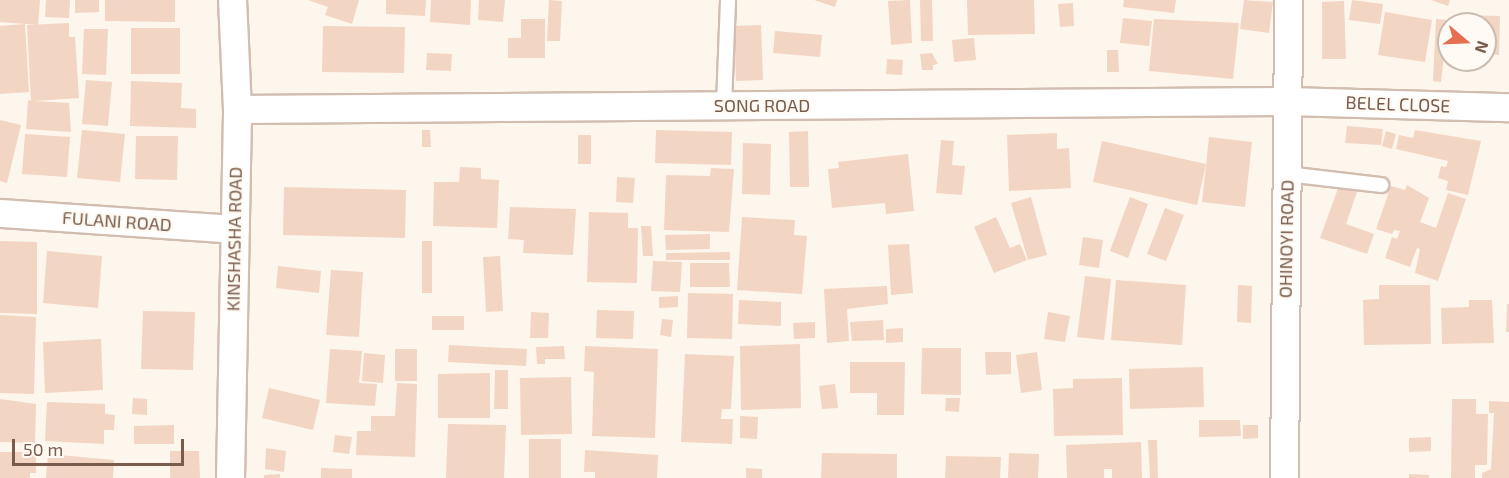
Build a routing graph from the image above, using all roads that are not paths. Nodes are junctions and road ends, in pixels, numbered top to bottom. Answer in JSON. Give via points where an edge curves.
{"nodes":[{"id":1,"x":232,"y":0,"type":"edge"},
{"id":2,"x":728,"y":0,"type":"edge"},
{"id":3,"x":1288,"y":0,"type":"edge"},
{"id":4,"x":1288,"y":101,"type":"junction"},
{"id":5,"x":724,"y":105,"type":"junction"},
{"id":6,"x":1509,"y":106,"type":"edge"},
{"id":7,"x":237,"y":109,"type":"junction"},
{"id":8,"x":1287,"y":174,"type":"junction"},
{"id":9,"x":1381,"y":185,"type":"dead end"},
{"id":10,"x":0,"y":213,"type":"edge"},
{"id":11,"x":234,"y":229,"type":"junction"},
{"id":12,"x":230,"y":478,"type":"edge"},
{"id":13,"x":1284,"y":478,"type":"edge"}],
"edges":[{"from":1,"to":7,"type":"street","name":"KINSHASHA ROAD"},
{"from":2,"to":5,"type":"lane"},
{"from":3,"to":4,"type":"street","name":"OHINOYI ROAD"},
{"from":4,"to":5,"type":"street","name":"SONG ROAD"},
{"from":4,"to":6,"type":"street","name":"BELEL CLOSE"},
{"from":4,"to":8,"type":"street","name":"OHINOYI ROAD"},
{"from":5,"to":7,"type":"street","name":"SONG ROAD"},
{"from":7,"to":11,"type":"street","name":"KINSHASHA ROAD"},
{"from":8,"to":9,"type":"lane"},
{"from":8,"to":13,"type":"street","name":"OHINOYI ROAD"},
{"from":10,"to":11,"type":"street","name":"FULANI ROAD"},
{"from":11,"to":12,"type":"street","name":"KINSHASHA ROAD"}]}
